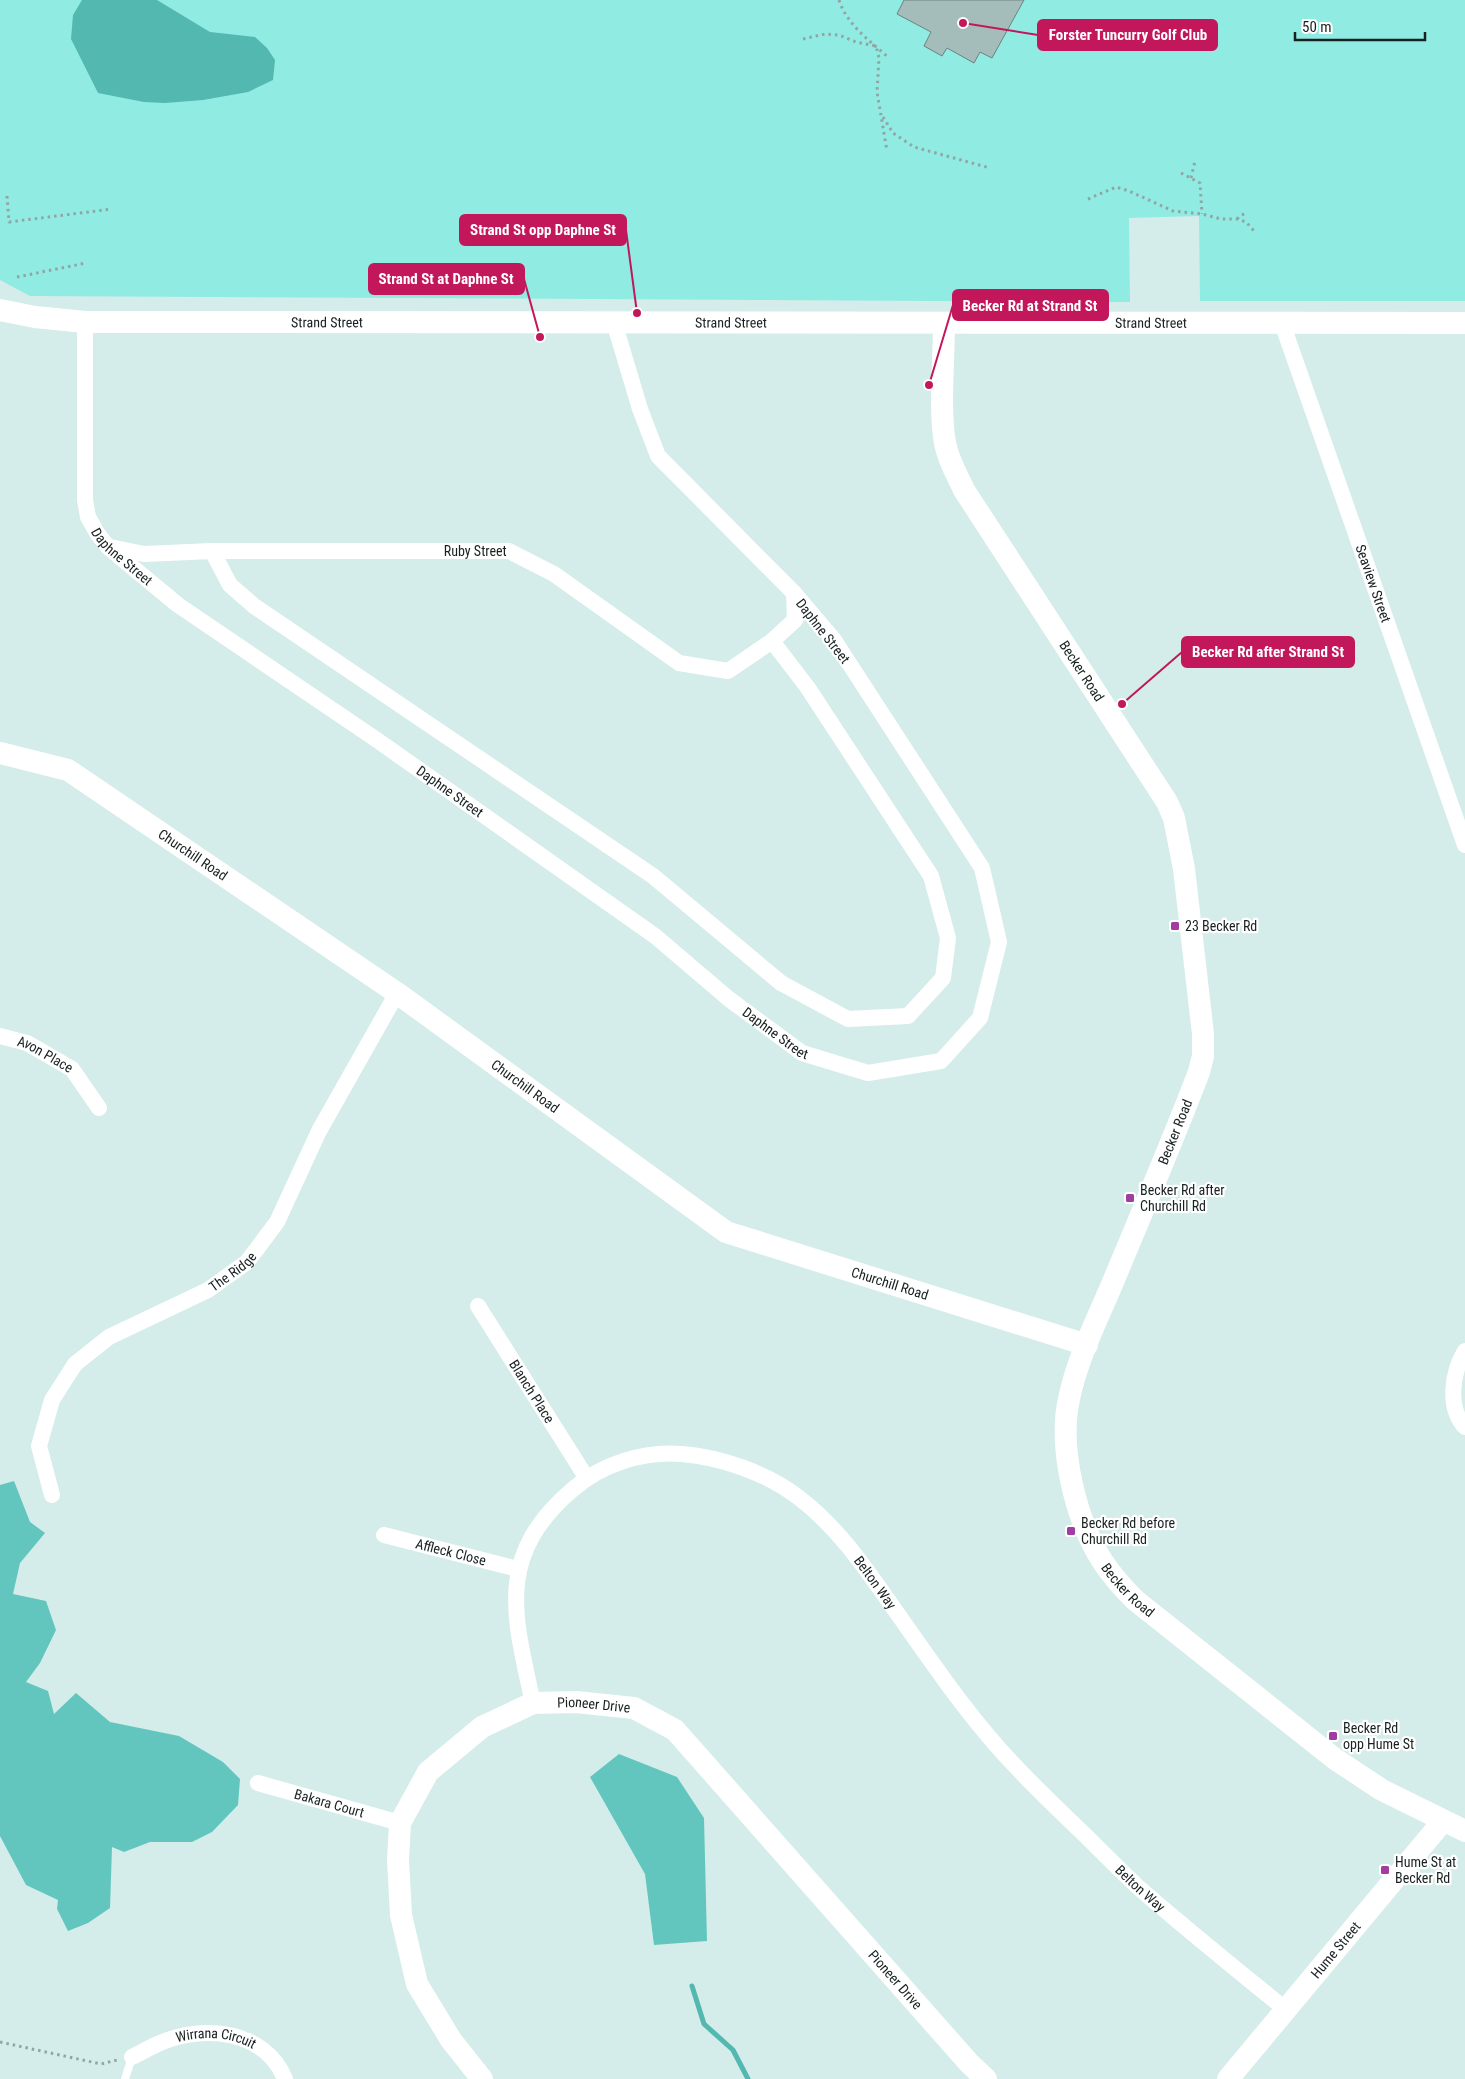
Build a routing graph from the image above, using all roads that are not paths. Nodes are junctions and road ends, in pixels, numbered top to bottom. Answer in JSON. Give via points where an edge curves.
{"nodes":[{"id":1,"x":0,"y":310,"type":"edge"},
{"id":2,"x":85,"y":322,"type":"junction"},
{"id":3,"x":614,"y":322,"type":"junction"},
{"id":4,"x":1282,"y":323,"type":"junction"},
{"id":5,"x":1465,"y":323,"type":"edge"},
{"id":6,"x":944,"y":324,"type":"junction"},
{"id":7,"x":108,"y":547,"type":"junction"},
{"id":8,"x":212,"y":551,"type":"junction"},
{"id":9,"x":794,"y":593,"type":"junction"},
{"id":10,"x":772,"y":641,"type":"junction"},
{"id":11,"x":0,"y":754,"type":"edge"},
{"id":12,"x":1460,"y":818,"type":"edge"},
{"id":13,"x":1465,"y":845,"type":"edge"},
{"id":14,"x":397,"y":993,"type":"junction"},
{"id":15,"x":0,"y":1036,"type":"edge"},
{"id":16,"x":99,"y":1108,"type":"dead end"},
{"id":17,"x":478,"y":1306,"type":"dead end"},
{"id":18,"x":1087,"y":1345,"type":"junction"},
{"id":19,"x":1465,"y":1351,"type":"edge"},
{"id":20,"x":1465,"y":1427,"type":"edge"},
{"id":21,"x":586,"y":1477,"type":"junction"},
{"id":22,"x":52,"y":1495,"type":"dead end"},
{"id":23,"x":384,"y":1535,"type":"dead end"},
{"id":24,"x":518,"y":1569,"type":"junction"},
{"id":25,"x":533,"y":1703,"type":"junction"},
{"id":26,"x":258,"y":1784,"type":"dead end"},
{"id":27,"x":1443,"y":1821,"type":"junction"},
{"id":28,"x":400,"y":1823,"type":"junction"},
{"id":29,"x":1465,"y":1831,"type":"edge"},
{"id":30,"x":1285,"y":2009,"type":"junction"},
{"id":31,"x":132,"y":2057,"type":"joint"},
{"id":32,"x":125,"y":2079,"type":"edge"},
{"id":33,"x":285,"y":2079,"type":"edge"},
{"id":34,"x":482,"y":2079,"type":"edge"},
{"id":35,"x":986,"y":2079,"type":"edge"},
{"id":36,"x":1228,"y":2079,"type":"edge"}],
"edges":[{"from":1,"to":2,"type":"street","name":"Strand Street"},
{"from":2,"to":3,"type":"street","name":"Strand Street"},
{"from":2,"to":7,"type":"street","name":"Daphne Street","via":[[85,500],[88,517]]},
{"from":3,"to":6,"type":"street","name":"Strand Street"},
{"from":3,"to":9,"type":"street","name":"Daphne Street","via":[[658,456]]},
{"from":4,"to":5,"type":"street","name":"Strand Street"},
{"from":4,"to":6,"type":"street","name":"Strand Street"},
{"from":4,"to":12,"type":"street","name":"Seaview Street"},
{"from":6,"to":18,"type":"street","name":"Becker Road","via":[[943,425],[945,445],[952,464],[964,490],[1167,802],[1174,818],[1184,869],[1203,1056]]},
{"from":7,"to":8,"type":"street","name":"Ruby Street","via":[[144,554]]},
{"from":7,"to":9,"type":"street","name":"Daphne Street","via":[[178,606],[377,740],[654,936],[729,999],[802,1053],[868,1073],[941,1061],[980,1018],[999,942],[982,868],[834,640]]},
{"from":8,"to":10,"type":"street","name":"Ruby Street","via":[[509,551],[554,574],[679,662],[728,671]]},
{"from":8,"to":10,"type":"street","via":[[230,585],[254,606],[653,876],[781,983],[848,1018],[908,1016],[943,978],[948,938],[931,876],[808,688]]},
{"from":9,"to":10,"type":"street","name":"Ruby Street","via":[[795,620]]},
{"from":11,"to":14,"type":"street","name":"Churchill Road","via":[[68,770]]},
{"from":12,"to":13,"type":"street","name":"Seaview Street"},
{"from":14,"to":18,"type":"street","name":"Churchill Road","via":[[726,1232]]},
{"from":14,"to":22,"type":"street","name":"The Ridge","via":[[319,1131],[277,1222],[247,1262],[208,1290],[109,1337],[75,1364],[52,1400],[39,1446]]},
{"from":15,"to":16,"type":"street","name":"Avon Place","via":[[27,1043],[72,1069]]},
{"from":17,"to":21,"type":"street","name":"Blanch Place"},
{"from":18,"to":27,"type":"street","name":"Becker Road","via":[[1068,1400],[1065,1431],[1075,1495],[1102,1562],[1135,1600],[1335,1759],[1382,1790]]},
{"from":19,"to":20,"type":"street","via":[[1454,1384],[1459,1421]]},
{"from":21,"to":24,"type":"street","name":"Belton Way","via":[[556,1504],[533,1532]]},
{"from":21,"to":30,"type":"street","name":"Belton Way","via":[[622,1462],[662,1453],[702,1456],[754,1472],[797,1496],[838,1533],[950,1688],[1017,1768],[1137,1886]]},
{"from":23,"to":24,"type":"street","name":"Affleck Close"},
{"from":24,"to":25,"type":"street","name":"Belton Way","via":[[515,1608]]},
{"from":25,"to":28,"type":"street","name":"Pioneer Drive","via":[[482,1727],[428,1772]]},
{"from":25,"to":35,"type":"street","name":"Pioneer Drive","via":[[576,1702],[634,1708],[675,1730]]},
{"from":26,"to":28,"type":"street","name":"Bakara Court"},
{"from":27,"to":29,"type":"street","name":"Becker Road"},
{"from":27,"to":30,"type":"street","name":"Hume Street"},
{"from":28,"to":34,"type":"street","name":"Pioneer Drive","via":[[401,1916],[417,1984],[451,2040]]},
{"from":30,"to":36,"type":"street","name":"Hume Street"},
{"from":31,"to":32,"type":"lane"},
{"from":31,"to":33,"type":"street","name":"Wirrana Circuit","via":[[160,2042],[186,2036],[231,2035],[262,2048],[274,2058]]}]}
